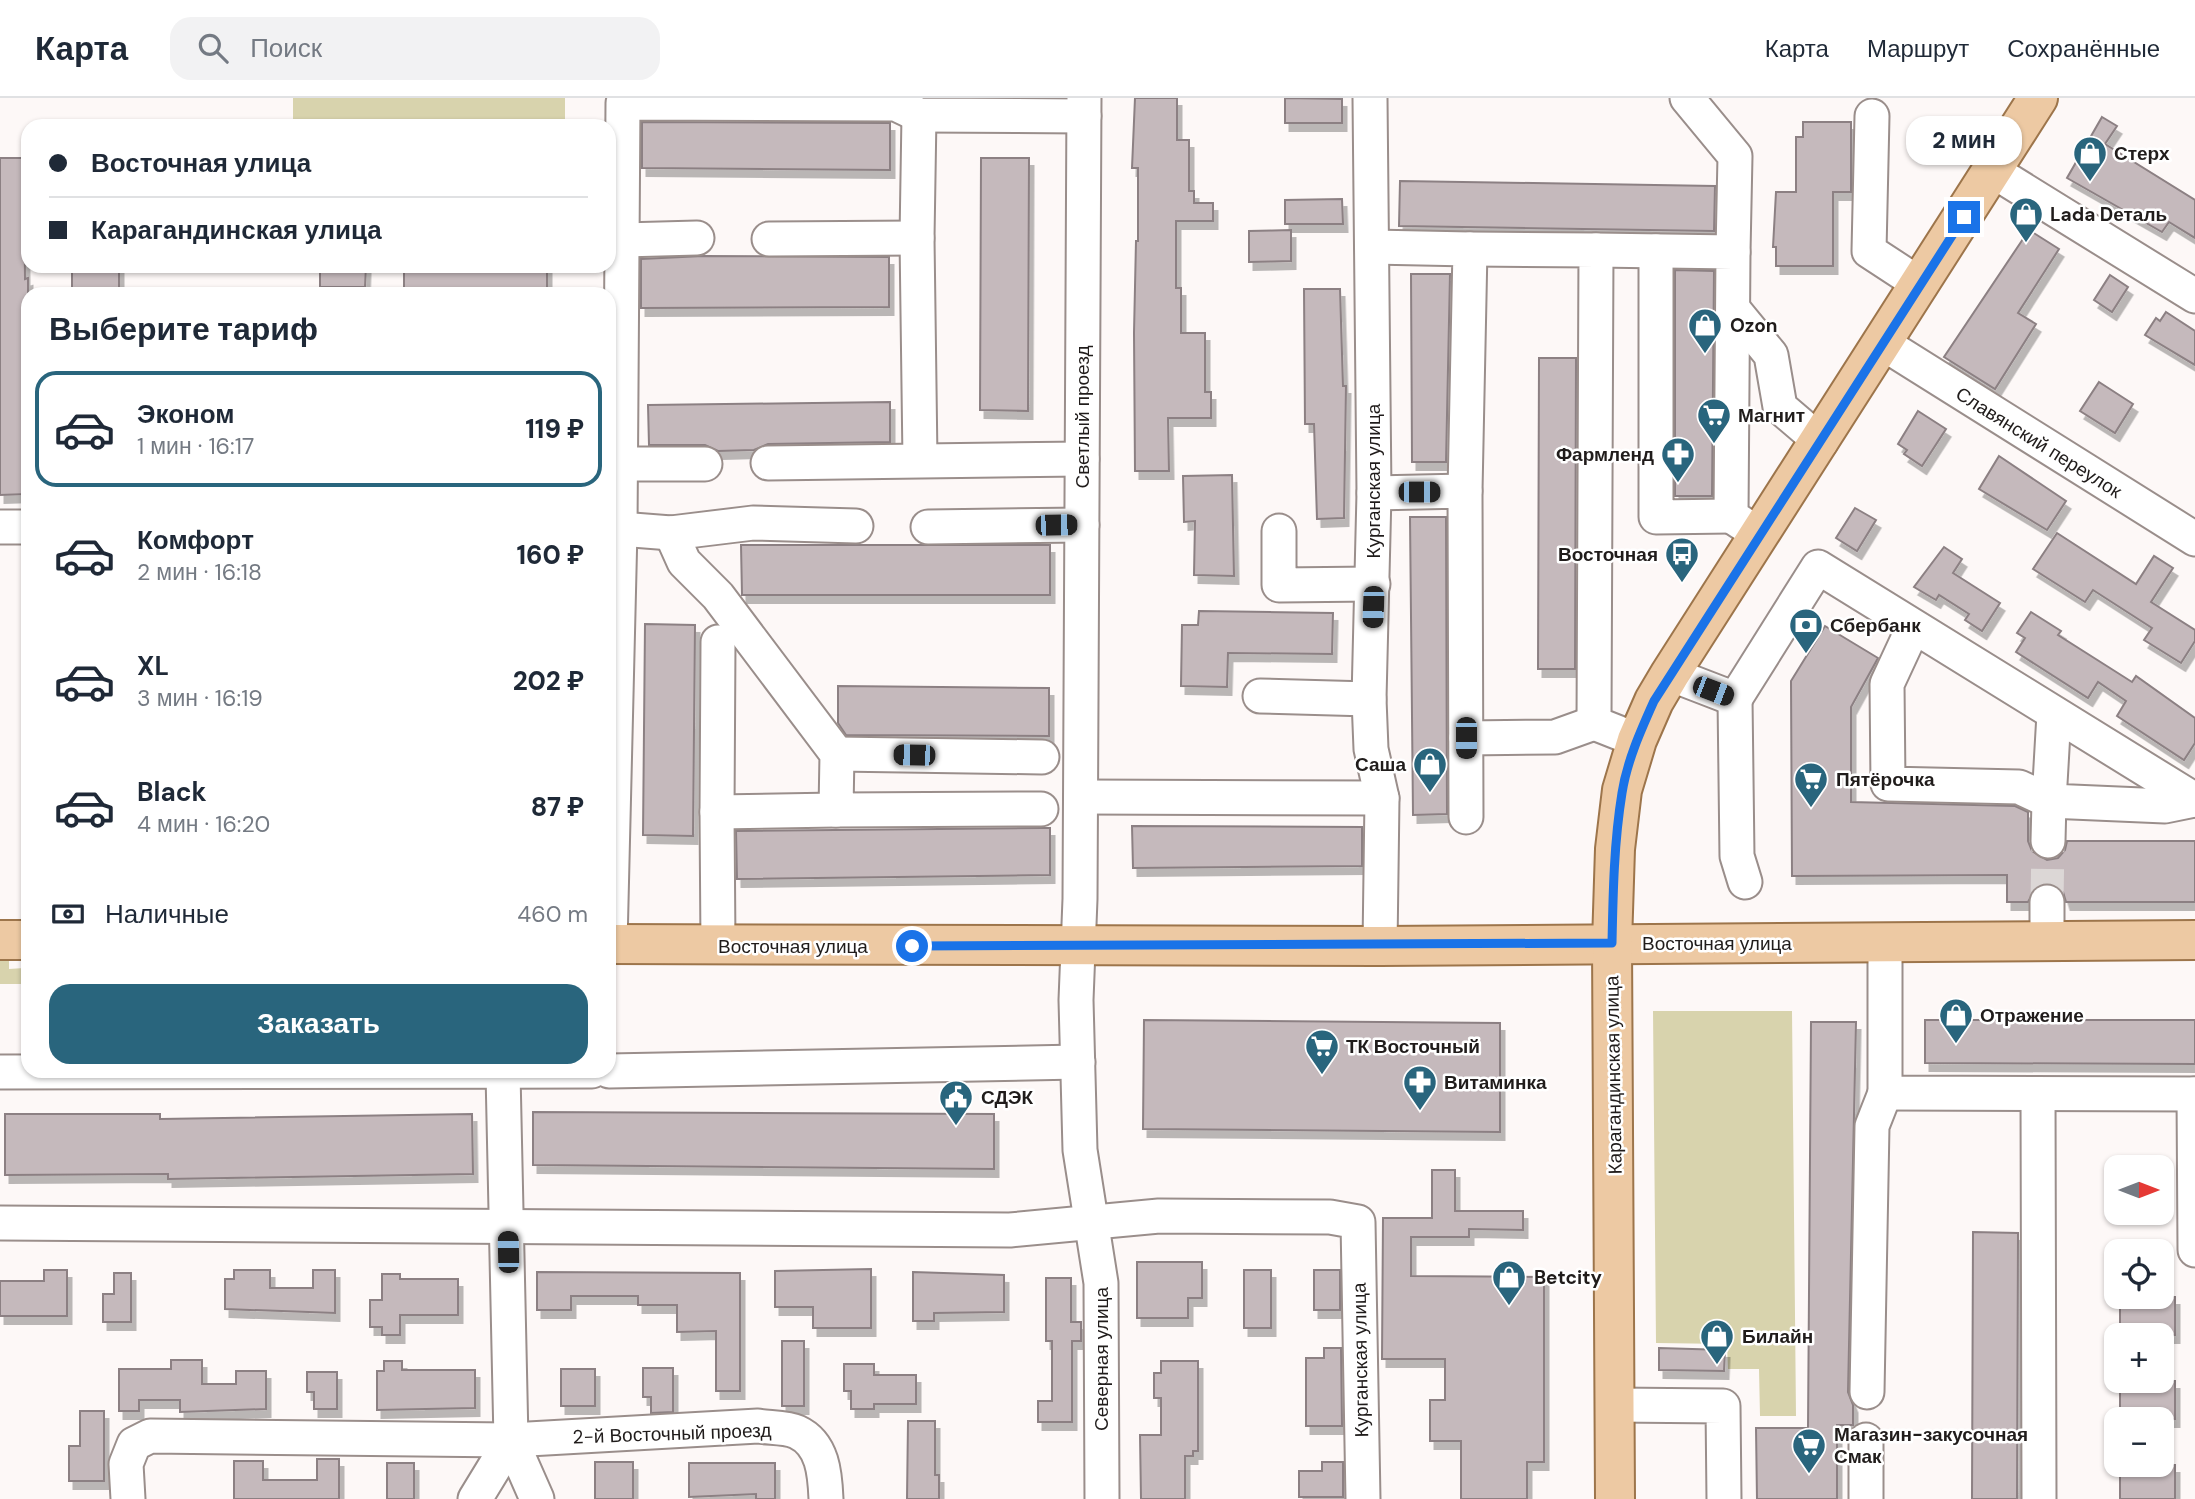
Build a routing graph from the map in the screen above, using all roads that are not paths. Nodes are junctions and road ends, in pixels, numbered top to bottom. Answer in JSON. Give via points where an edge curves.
{"nodes":[{"id":1,"x":1370,"y":98,"type":"edge"},
{"id":2,"x":1687,"y":98,"type":"edge"},
{"id":3,"x":2038,"y":98,"type":"edge"},
{"id":4,"x":1084,"y":107,"type":"edge"},
{"id":5,"x":919,"y":115,"type":"junction"},
{"id":6,"x":1872,"y":116,"type":"dead end"},
{"id":7,"x":1993,"y":171,"type":"junction"},
{"id":8,"x":698,"y":238,"type":"dead end"},
{"id":9,"x":917,"y":238,"type":"junction"},
{"id":10,"x":769,"y":239,"type":"dead end"},
{"id":11,"x":623,"y":240,"type":"junction"},
{"id":12,"x":1372,"y":247,"type":"junction"},
{"id":13,"x":1469,"y":249,"type":"junction"},
{"id":14,"x":1596,"y":250,"type":"junction"},
{"id":15,"x":1656,"y":251,"type":"junction"},
{"id":16,"x":1733,"y":252,"type":"junction"},
{"id":17,"x":1921,"y":285,"type":"junction"},
{"id":18,"x":2195,"y":296,"type":"edge"},
{"id":19,"x":1734,"y":310,"type":"junction"},
{"id":20,"x":1884,"y":344,"type":"junction"},
{"id":21,"x":1821,"y":442,"type":"junction"},
{"id":22,"x":1082,"y":459,"type":"junction"},
{"id":23,"x":920,"y":460,"type":"junction"},
{"id":24,"x":768,"y":463,"type":"dead end"},
{"id":25,"x":620,"y":464,"type":"junction"},
{"id":26,"x":705,"y":464,"type":"dead end"},
{"id":27,"x":1465,"y":491,"type":"junction"},
{"id":28,"x":1374,"y":493,"type":"junction"},
{"id":29,"x":1082,"y":525,"type":"junction"},
{"id":30,"x":856,"y":526,"type":"dead end"},
{"id":31,"x":1746,"y":526,"type":"junction"},
{"id":32,"x":0,"y":527,"type":"edge"},
{"id":33,"x":21,"y":527,"type":"edge"},
{"id":34,"x":928,"y":527,"type":"dead end"},
{"id":35,"x":620,"y":529,"type":"junction"},
{"id":36,"x":1279,"y":531,"type":"dead end"},
{"id":37,"x":671,"y":533,"type":"junction"},
{"id":38,"x":2195,"y":539,"type":"edge"},
{"id":39,"x":1374,"y":584,"type":"junction"},
{"id":40,"x":1913,"y":628,"type":"junction"},
{"id":41,"x":718,"y":642,"type":"dead end"},
{"id":42,"x":1670,"y":674,"type":"junction"},
{"id":43,"x":616,"y":695,"type":"edge"},
{"id":44,"x":1260,"y":696,"type":"dead end"},
{"id":45,"x":1369,"y":699,"type":"junction"},
{"id":46,"x":1735,"y":699,"type":"junction"},
{"id":47,"x":2054,"y":714,"type":"junction"},
{"id":48,"x":1594,"y":723,"type":"junction"},
{"id":49,"x":1466,"y":738,"type":"junction"},
{"id":50,"x":1637,"y":740,"type":"junction"},
{"id":51,"x":837,"y":754,"type":"junction"},
{"id":52,"x":1042,"y":757,"type":"dead end"},
{"id":53,"x":1080,"y":797,"type":"junction"},
{"id":54,"x":1382,"y":797,"type":"junction"},
{"id":55,"x":2195,"y":800,"type":"edge"},
{"id":56,"x":2049,"y":802,"type":"junction"},
{"id":57,"x":1041,"y":809,"type":"dead end"},
{"id":58,"x":836,"y":810,"type":"junction"},
{"id":59,"x":717,"y":812,"type":"junction"},
{"id":60,"x":1466,"y":817,"type":"dead end"},
{"id":61,"x":2048,"y":841,"type":"tunnel mouth"},
{"id":62,"x":1745,"y":882,"type":"dead end"},
{"id":63,"x":2047,"y":902,"type":"tunnel mouth"},
{"id":64,"x":0,"y":940,"type":"edge"},
{"id":65,"x":21,"y":940,"type":"edge"},
{"id":66,"x":2195,"y":940,"type":"edge"},
{"id":67,"x":2047,"y":941,"type":"junction"},
{"id":68,"x":1885,"y":942,"type":"junction"},
{"id":69,"x":1612,"y":943,"type":"junction"},
{"id":70,"x":616,"y":944,"type":"edge"},
{"id":71,"x":718,"y":946,"type":"junction"},
{"id":72,"x":1078,"y":946,"type":"junction"},
{"id":73,"x":1380,"y":946,"type":"junction"},
{"id":74,"x":1077,"y":1062,"type":"junction"},
{"id":75,"x":616,"y":1071,"type":"edge"},
{"id":76,"x":0,"y":1072,"type":"edge"},
{"id":77,"x":21,"y":1072,"type":"edge"},
{"id":78,"x":503,"y":1078,"type":"edge"},
{"id":79,"x":1885,"y":1093,"type":"junction"},
{"id":80,"x":2038,"y":1094,"type":"junction"},
{"id":81,"x":2194,"y":1094,"type":"edge"},
{"id":82,"x":1091,"y":1220,"type":"junction"},
{"id":83,"x":0,"y":1223,"type":"edge"},
{"id":84,"x":508,"y":1225,"type":"junction"},
{"id":85,"x":2195,"y":1250,"type":"edge"},
{"id":86,"x":1867,"y":1392,"type":"dead end"},
{"id":87,"x":1615,"y":1405,"type":"junction"},
{"id":88,"x":511,"y":1440,"type":"junction"},
{"id":89,"x":1866,"y":1440,"type":"dead end"},
{"id":90,"x":128,"y":1499,"type":"edge"},
{"id":91,"x":475,"y":1499,"type":"edge"},
{"id":92,"x":537,"y":1499,"type":"edge"},
{"id":93,"x":826,"y":1499,"type":"edge"},
{"id":94,"x":1102,"y":1499,"type":"edge"},
{"id":95,"x":1363,"y":1499,"type":"edge"},
{"id":96,"x":1615,"y":1499,"type":"edge"},
{"id":97,"x":1724,"y":1499,"type":"edge"},
{"id":98,"x":1867,"y":1499,"type":"edge"},
{"id":99,"x":2039,"y":1499,"type":"edge"}],
"edges":[{"from":1,"to":12,"type":"street","name":"Курганская улица"},
{"from":2,"to":16,"type":"street","via":[[1735,156]]},
{"from":3,"to":7,"type":"main road","name":"Карагандинская улица"},
{"from":4,"to":5,"type":"street"},
{"from":4,"to":22,"type":"street","name":"Светлый проезд"},
{"from":5,"to":9,"type":"street"},
{"from":5,"to":11,"type":"street","via":[[896,103],[623,103]]},
{"from":6,"to":17,"type":"street","via":[[1869,251]]},
{"from":7,"to":17,"type":"main road","name":"Карагандинская улица"},
{"from":7,"to":18,"type":"street"},
{"from":8,"to":11,"type":"street"},
{"from":9,"to":10,"type":"street"},
{"from":9,"to":23,"type":"street"},
{"from":11,"to":25,"type":"street"},
{"from":12,"to":13,"type":"street"},
{"from":12,"to":28,"type":"street","name":"Курганская улица"},
{"from":13,"to":14,"type":"street"},
{"from":13,"to":27,"type":"street"},
{"from":14,"to":15,"type":"street"},
{"from":14,"to":48,"type":"street"},
{"from":15,"to":16,"type":"street"},
{"from":15,"to":31,"type":"street","via":[[1656,517]]},
{"from":16,"to":19,"type":"street"},
{"from":17,"to":20,"type":"main road","name":"Карагандинская улица"},
{"from":19,"to":21,"type":"street","via":[[1771,355],[1780,407]]},
{"from":19,"to":31,"type":"street"},
{"from":20,"to":21,"type":"main road","name":"Карагандинская улица"},
{"from":20,"to":38,"type":"street","name":"Славянский переулок"},
{"from":21,"to":31,"type":"main road","name":"Карагандинская улица"},
{"from":22,"to":23,"type":"street"},
{"from":22,"to":29,"type":"street","name":"Светлый проезд"},
{"from":23,"to":24,"type":"street"},
{"from":25,"to":26,"type":"street"},
{"from":25,"to":35,"type":"street"},
{"from":27,"to":28,"type":"street"},
{"from":27,"to":49,"type":"street"},
{"from":28,"to":39,"type":"street","name":"Курганская улица"},
{"from":29,"to":34,"type":"street"},
{"from":29,"to":53,"type":"street","name":"Светлый проезд"},
{"from":30,"to":37,"type":"street","via":[[753,523]]},
{"from":31,"to":42,"type":"main road","name":"Карагандинская улица"},
{"from":32,"to":33,"type":"street"},
{"from":35,"to":37,"type":"street"},
{"from":35,"to":43,"type":"street"},
{"from":36,"to":39,"type":"street","via":[[1279,585]]},
{"from":37,"to":51,"type":"street","via":[[684,562],[718,596]]},
{"from":39,"to":45,"type":"street","name":"Курганская улица"},
{"from":40,"to":46,"type":"street","via":[[1818,567]]},
{"from":40,"to":47,"type":"street"},
{"from":40,"to":56,"type":"street","via":[[1887,684],[1888,784],[2019,787]]},
{"from":41,"to":59,"type":"street"},
{"from":42,"to":46,"type":"street"},
{"from":42,"to":50,"type":"main road","name":"Карагандинская улица"},
{"from":44,"to":45,"type":"street"},
{"from":45,"to":54,"type":"street","name":"Курганская улица","via":[[1370,749]]},
{"from":46,"to":62,"type":"street","via":[[1737,856]]},
{"from":47,"to":55,"type":"street"},
{"from":47,"to":56,"type":"street"},
{"from":48,"to":49,"type":"street","via":[[1555,737]]},
{"from":48,"to":50,"type":"street"},
{"from":49,"to":60,"type":"street"},
{"from":50,"to":69,"type":"main road","name":"Карагандинская улица","via":[[1622,790]]},
{"from":51,"to":52,"type":"street"},
{"from":51,"to":58,"type":"street"},
{"from":53,"to":54,"type":"street"},
{"from":53,"to":72,"type":"street","name":"Светлый проезд"},
{"from":54,"to":73,"type":"street","name":"Курганская улица"},
{"from":55,"to":56,"type":"street","via":[[2165,806]]},
{"from":56,"to":61,"type":"street"},
{"from":57,"to":58,"type":"street"},
{"from":58,"to":59,"type":"street"},
{"from":59,"to":71,"type":"street"},
{"from":63,"to":67,"type":"street"},
{"from":64,"to":65,"type":"main road"},
{"from":66,"to":67,"type":"main road","name":"Восточная улица"},
{"from":67,"to":68,"type":"main road","name":"Восточная улица"},
{"from":68,"to":69,"type":"main road","name":"Восточная улица"},
{"from":68,"to":79,"type":"street"},
{"from":69,"to":73,"type":"main road","name":"Восточная улица"},
{"from":69,"to":87,"type":"main road","name":"Карагандинская улица"},
{"from":70,"to":71,"type":"main road","name":"Восточная улица"},
{"from":71,"to":72,"type":"main road","name":"Восточная улица"},
{"from":72,"to":73,"type":"main road","name":"Восточная улица"},
{"from":72,"to":74,"type":"street","name":"Светлый проезд"},
{"from":74,"to":75,"type":"street"},
{"from":74,"to":82,"type":"street","name":"Северная улица","via":[[1080,1150]]},
{"from":76,"to":77,"type":"street"},
{"from":78,"to":84,"type":"street"},
{"from":79,"to":80,"type":"street"},
{"from":79,"to":86,"type":"street","via":[[1872,1126]]},
{"from":80,"to":81,"type":"street"},
{"from":80,"to":99,"type":"street"},
{"from":81,"to":85,"type":"street"},
{"from":82,"to":84,"type":"street","via":[[1010,1230]]},
{"from":82,"to":94,"type":"street","name":"Северная улица","via":[[1101,1283]]},
{"from":82,"to":95,"type":"street","name":"Курганская улица","via":[[1330,1217],[1358,1222]]},
{"from":83,"to":84,"type":"street"},
{"from":84,"to":88,"type":"street"},
{"from":87,"to":96,"type":"main road","name":"Карагандинская улица"},
{"from":87,"to":97,"type":"street","via":[[1723,1406]]},
{"from":88,"to":90,"type":"street","name":"2-й Восточный проезд","via":[[149,1436],[134,1444],[127,1464]]},
{"from":88,"to":91,"type":"street"},
{"from":88,"to":92,"type":"street"},
{"from":88,"to":93,"type":"street","name":"2-й Восточный проезд","via":[[758,1426],[796,1432],[813,1445],[825,1470]]},
{"from":89,"to":98,"type":"street"}]}
